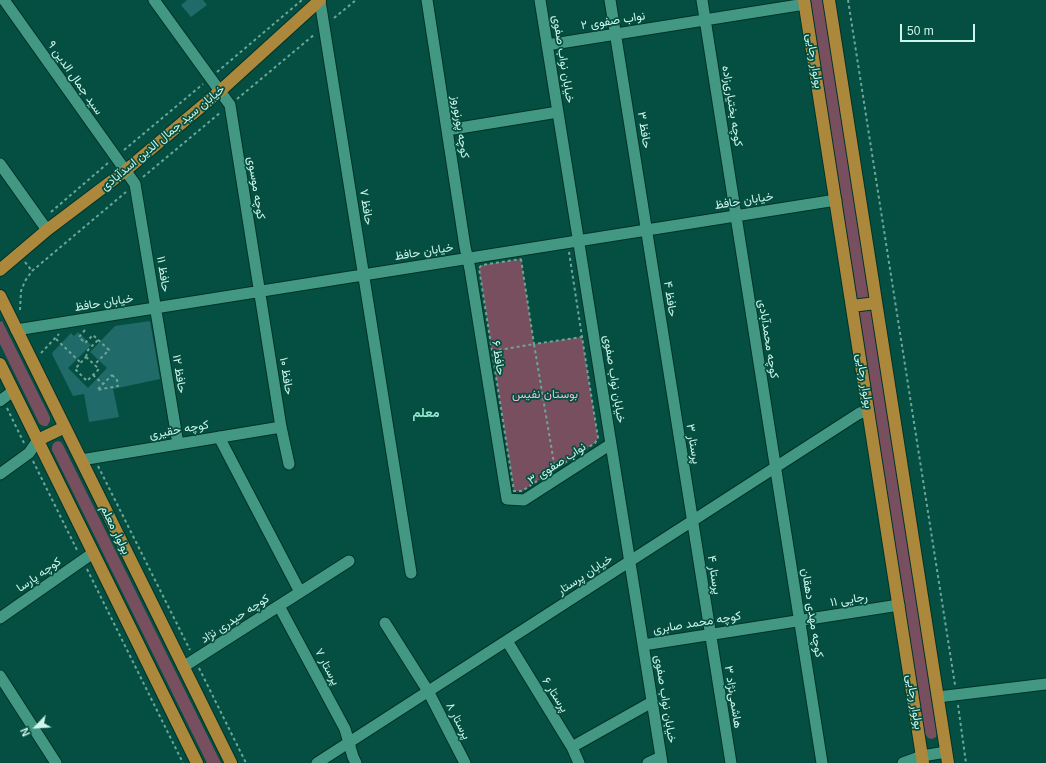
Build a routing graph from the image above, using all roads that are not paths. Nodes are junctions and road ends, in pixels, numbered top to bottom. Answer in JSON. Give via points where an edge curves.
{"nodes":[{"id":1,"x":4,"y":0,"type":"edge"},
{"id":2,"x":154,"y":0,"type":"edge"},
{"id":3,"x":320,"y":0,"type":"edge"},
{"id":4,"x":427,"y":0,"type":"edge"},
{"id":5,"x":540,"y":0,"type":"edge"},
{"id":6,"x":610,"y":0,"type":"edge"},
{"id":7,"x":702,"y":0,"type":"edge"},
{"id":8,"x":829,"y":0,"type":"edge"},
{"id":9,"x":805,"y":2,"type":"edge"},
{"id":10,"x":705,"y":20,"type":"junction"},
{"id":11,"x":616,"y":34,"type":"junction"},
{"id":12,"x":547,"y":45,"type":"junction"},
{"id":13,"x":220,"y":91,"type":"junction"},
{"id":14,"x":558,"y":112,"type":"junction"},
{"id":15,"x":447,"y":130,"type":"junction"},
{"id":16,"x":0,"y":164,"type":"edge"},
{"id":17,"x":125,"y":171,"type":"junction"},
{"id":18,"x":135,"y":184,"type":"joint"},
{"id":19,"x":836,"y":200,"type":"junction"},
{"id":20,"x":736,"y":216,"type":"junction"},
{"id":21,"x":43,"y":226,"type":"junction"},
{"id":22,"x":646,"y":230,"type":"junction"},
{"id":23,"x":579,"y":241,"type":"junction"},
{"id":24,"x":469,"y":258,"type":"junction"},
{"id":25,"x":0,"y":270,"type":"edge"},
{"id":26,"x":364,"y":275,"type":"junction"},
{"id":27,"x":259,"y":291,"type":"junction"},
{"id":28,"x":0,"y":296,"type":"edge"},
{"id":29,"x":876,"y":303,"type":"junction"},
{"id":30,"x":852,"y":306,"type":"junction"},
{"id":31,"x":155,"y":308,"type":"junction"},
{"id":32,"x":16,"y":330,"type":"junction"},
{"id":33,"x":0,"y":364,"type":"edge"},
{"id":34,"x":669,"y":372,"type":"joint"},
{"id":35,"x":13,"y":391,"type":"junction"},
{"id":36,"x":1,"y":400,"type":"edge"},
{"id":37,"x":868,"y":409,"type":"junction"},
{"id":38,"x":65,"y":427,"type":"junction"},
{"id":39,"x":281,"y":427,"type":"junction"},
{"id":40,"x":219,"y":437,"type":"junction"},
{"id":41,"x":38,"y":440,"type":"junction"},
{"id":42,"x":178,"y":444,"type":"junction"},
{"id":43,"x":611,"y":444,"type":"junction"},
{"id":44,"x":81,"y":460,"type":"junction"},
{"id":45,"x":289,"y":464,"type":"dead end"},
{"id":46,"x":776,"y":467,"type":"junction"},
{"id":47,"x":0,"y":474,"type":"edge"},
{"id":48,"x":516,"y":500,"type":"joint"},
{"id":49,"x":692,"y":521,"type":"junction"},
{"id":50,"x":93,"y":553,"type":"junction"},
{"id":51,"x":630,"y":561,"type":"junction"},
{"id":52,"x":349,"y":562,"type":"dead end"},
{"id":53,"x":411,"y":573,"type":"dead end"},
{"id":54,"x":300,"y":592,"type":"junction"},
{"id":55,"x":899,"y":605,"type":"junction"},
{"id":56,"x":279,"y":606,"type":"junction"},
{"id":57,"x":0,"y":618,"type":"edge"},
{"id":58,"x":800,"y":621,"type":"junction"},
{"id":59,"x":385,"y":623,"type":"dead end"},
{"id":60,"x":755,"y":628,"type":"joint"},
{"id":61,"x":710,"y":634,"type":"junction"},
{"id":62,"x":506,"y":641,"type":"junction"},
{"id":63,"x":643,"y":645,"type":"junction"},
{"id":64,"x":183,"y":667,"type":"junction"},
{"id":65,"x":0,"y":676,"type":"edge"},
{"id":66,"x":1046,"y":684,"type":"edge"},
{"id":67,"x":428,"y":691,"type":"junction"},
{"id":68,"x":938,"y":697,"type":"junction"},
{"id":69,"x":652,"y":702,"type":"junction"},
{"id":70,"x":349,"y":742,"type":"junction"},
{"id":71,"x":572,"y":747,"type":"junction"},
{"id":72,"x":947,"y":758,"type":"edge"},
{"id":73,"x":661,"y":760,"type":"edge"},
{"id":74,"x":915,"y":760,"type":"edge"},
{"id":75,"x":56,"y":763,"type":"edge"},
{"id":76,"x":197,"y":763,"type":"edge"},
{"id":77,"x":231,"y":763,"type":"edge"},
{"id":78,"x":317,"y":763,"type":"edge"},
{"id":79,"x":356,"y":763,"type":"edge"},
{"id":80,"x":464,"y":763,"type":"edge"},
{"id":81,"x":579,"y":763,"type":"edge"},
{"id":82,"x":648,"y":763,"type":"edge"},
{"id":83,"x":730,"y":763,"type":"edge"},
{"id":84,"x":822,"y":763,"type":"edge"}],
"edges":[{"from":1,"to":17,"type":"street","name":"سید جمال الدین ۹"},
{"from":2,"to":13,"type":"street","name":"کوچه موسوی"},
{"from":3,"to":13,"type":"main road","name":"خیابان سید جمال الدین اسدآبادی"},
{"from":3,"to":26,"type":"street","name":"حافظ ۷"},
{"from":4,"to":15,"type":"street","name":"کوچه پورنوروز"},
{"from":5,"to":12,"type":"street","name":"خیابان نواب صفوی"},
{"from":6,"to":11,"type":"street","name":"حافظ ۳"},
{"from":7,"to":10,"type":"street","name":"کوچه بختیاری‌زاده"},
{"from":8,"to":29,"type":"main road","name":"بولوار رجایی"},
{"from":9,"to":10,"type":"street","name":"نواب صفوی ۲"},
{"from":9,"to":19,"type":"main road","name":"بولوار رجایی"},
{"from":10,"to":11,"type":"street","name":"نواب صفوی ۲"},
{"from":10,"to":20,"type":"street","name":"کوچه بختیاری‌زاده"},
{"from":11,"to":12,"type":"street","name":"نواب صفوی ۲"},
{"from":11,"to":22,"type":"street","name":"حافظ ۳"},
{"from":12,"to":14,"type":"street","name":"خیابان نواب صفوی"},
{"from":13,"to":17,"type":"main road","name":"خیابان سید جمال الدین اسدآبادی"},
{"from":13,"to":27,"type":"street","name":"کوچه موسوی","via":[[230,105]]},
{"from":14,"to":15,"type":"street"},
{"from":14,"to":23,"type":"street","name":"خیابان نواب صفوی"},
{"from":15,"to":24,"type":"street","name":"کوچه پورنوروز","via":[[465,247]]},
{"from":16,"to":21,"type":"street"},
{"from":17,"to":18,"type":"street","name":"سید جمال الدین ۹"},
{"from":17,"to":21,"type":"main road","name":"خیابان سید جمال الدین اسدآبادی"},
{"from":18,"to":31,"type":"street","name":"حافظ ۱۱"},
{"from":19,"to":20,"type":"street","name":"خیابان حافظ"},
{"from":19,"to":30,"type":"main road","name":"بولوار رجایی"},
{"from":20,"to":22,"type":"street","name":"خیابان حافظ"},
{"from":20,"to":46,"type":"street","name":"کوچه محمدآبادی"},
{"from":21,"to":25,"type":"main road","name":"خیابان سید جمال الدین اسدآبادی"},
{"from":22,"to":23,"type":"street","name":"خیابان حافظ"},
{"from":22,"to":34,"type":"street","name":"حافظ ۴"},
{"from":23,"to":24,"type":"street","name":"خیابان حافظ"},
{"from":23,"to":43,"type":"street","name":"خیابان نواب صفوی"},
{"from":24,"to":26,"type":"street","name":"خیابان حافظ"},
{"from":24,"to":48,"type":"street","name":"حافظ ۶","via":[[488,351],[507,499]]},
{"from":26,"to":27,"type":"street","name":"خیابان حافظ"},
{"from":26,"to":53,"type":"street","name":"حافظ ۷"},
{"from":27,"to":31,"type":"street","name":"خیابان حافظ"},
{"from":27,"to":39,"type":"street","name":"حافظ ۱۰"},
{"from":28,"to":32,"type":"main road","name":"بولوار معلم"},
{"from":29,"to":30,"type":"main road"},
{"from":29,"to":68,"type":"main road","name":"بولوار رجایی"},
{"from":30,"to":37,"type":"main road","name":"بولوار رجایی"},
{"from":31,"to":32,"type":"street","name":"خیابان حافظ"},
{"from":31,"to":42,"type":"street","name":"حافظ ۱۲"},
{"from":32,"to":38,"type":"main road","name":"بولوار معلم"},
{"from":33,"to":35,"type":"main road"},
{"from":34,"to":49,"type":"street","name":"پرستار ۳"},
{"from":35,"to":36,"type":"street"},
{"from":35,"to":41,"type":"main road"},
{"from":37,"to":46,"type":"street","name":"خیابان پرستار"},
{"from":37,"to":55,"type":"main road","name":"بولوار رجایی"},
{"from":38,"to":41,"type":"main road"},
{"from":38,"to":44,"type":"main road","name":"بولوار معلم"},
{"from":39,"to":40,"type":"street","name":"کوچه حقیری"},
{"from":39,"to":45,"type":"street","name":"حافظ ۱۰"},
{"from":40,"to":42,"type":"street","name":"کوچه حقیری"},
{"from":40,"to":54,"type":"street"},
{"from":41,"to":47,"type":"street","via":[[29,453]]},
{"from":41,"to":50,"type":"main road"},
{"from":42,"to":44,"type":"street","name":"کوچه حقیری"},
{"from":43,"to":48,"type":"street","name":"نواب صفوی ۳","via":[[555,475],[524,500]]},
{"from":43,"to":51,"type":"street","name":"خیابان نواب صفوی"},
{"from":44,"to":64,"type":"main road","name":"بولوار معلم"},
{"from":46,"to":49,"type":"street","name":"خیابان پرستار"},
{"from":46,"to":58,"type":"street","name":"کوچه مهدی دهقان"},
{"from":49,"to":51,"type":"street","name":"خیابان پرستار"},
{"from":49,"to":61,"type":"street","name":"پرستار ۴"},
{"from":50,"to":57,"type":"street","name":"کوچه پارسا"},
{"from":50,"to":76,"type":"main road"},
{"from":51,"to":62,"type":"street","name":"خیابان پرستار"},
{"from":51,"to":63,"type":"street","name":"خیابان نواب صفوی"},
{"from":52,"to":54,"type":"street","name":"کوچه حیدری نژاد"},
{"from":54,"to":56,"type":"street","name":"کوچه حیدری نژاد"},
{"from":55,"to":58,"type":"street","name":"رجایی ۱۱"},
{"from":55,"to":74,"type":"main road","name":"بولوار رجایی"},
{"from":56,"to":64,"type":"street","name":"کوچه حیدری نژاد"},
{"from":56,"to":70,"type":"street","name":"پرستار ۷","via":[[345,729]]},
{"from":58,"to":60,"type":"street","name":"رجایی ۱۱"},
{"from":58,"to":84,"type":"street","name":"کوچه مهدی دهقان"},
{"from":59,"to":67,"type":"street","name":"پرستار ۸"},
{"from":60,"to":61,"type":"street","name":"کوچه محمد صابری"},
{"from":61,"to":63,"type":"street","name":"کوچه محمد صابری"},
{"from":61,"to":83,"type":"street","name":"هاشمی‌نژاد ۳"},
{"from":62,"to":67,"type":"street","name":"خیابان پرستار"},
{"from":62,"to":71,"type":"street","name":"پرستار ۶"},
{"from":63,"to":69,"type":"street","name":"خیابان نواب صفوی"},
{"from":64,"to":77,"type":"main road","name":"بولوار معلم"},
{"from":65,"to":75,"type":"street"},
{"from":66,"to":68,"type":"street"},
{"from":67,"to":70,"type":"street","name":"خیابان پرستار"},
{"from":67,"to":80,"type":"street","name":"پرستار ۸"},
{"from":68,"to":72,"type":"main road","name":"بولوار رجایی"},
{"from":69,"to":71,"type":"street"},
{"from":69,"to":73,"type":"street","name":"خیابان نواب صفوی"},
{"from":70,"to":78,"type":"street","name":"خیابان پرستار"},
{"from":70,"to":79,"type":"street","name":"پرستار ۷"},
{"from":71,"to":81,"type":"street","name":"پرستار ۶"},
{"from":72,"to":74,"type":"street"},
{"from":73,"to":82,"type":"street"}]}
